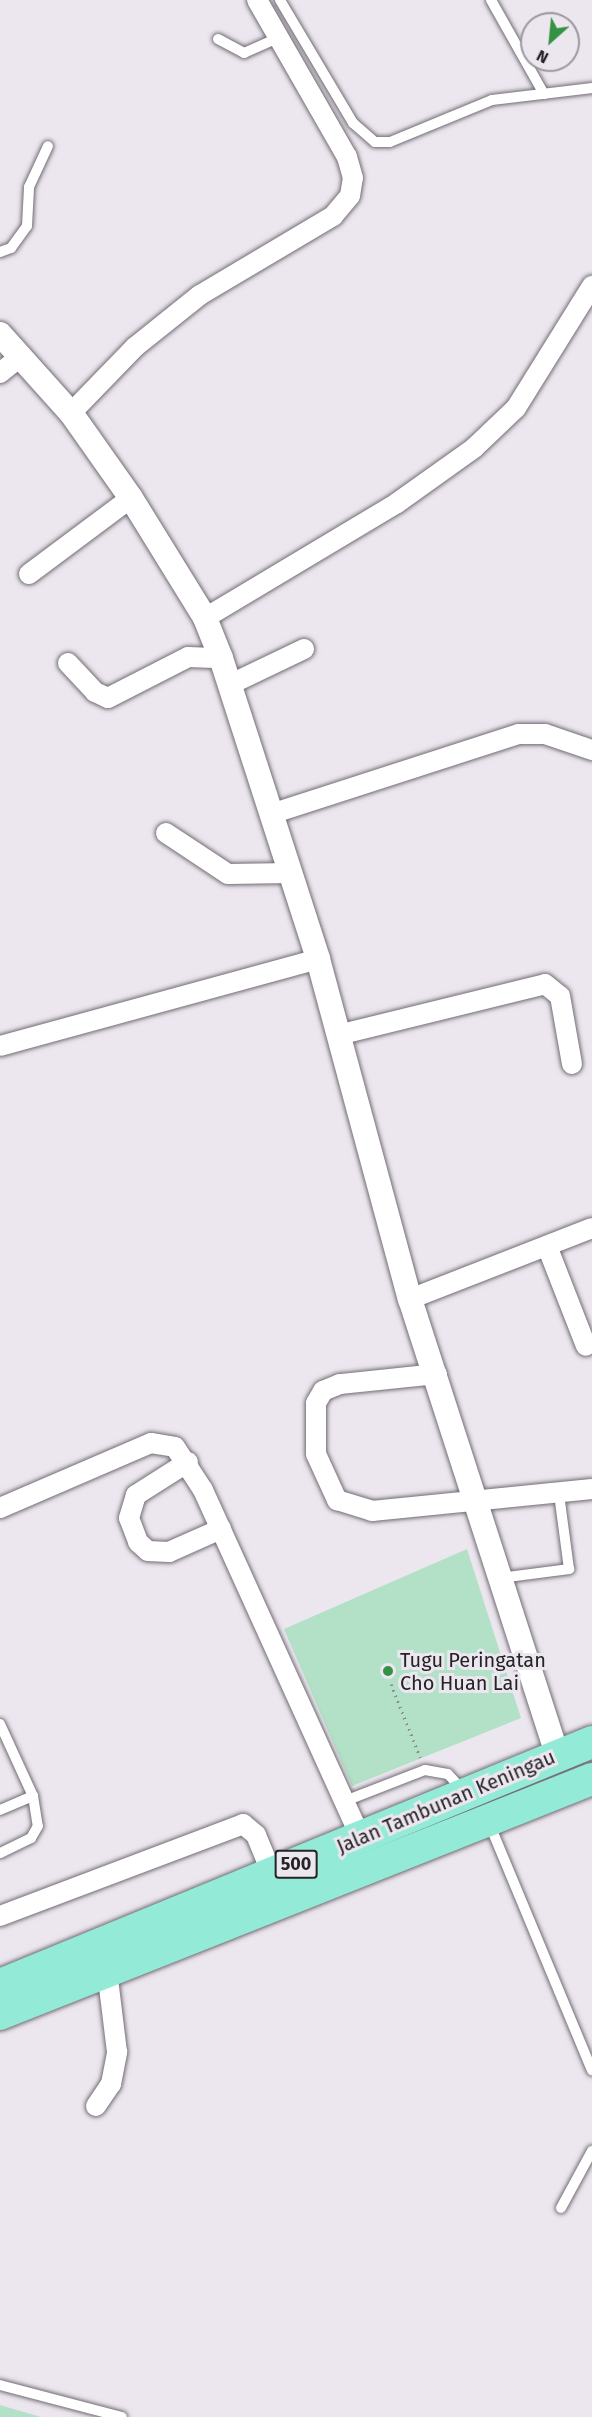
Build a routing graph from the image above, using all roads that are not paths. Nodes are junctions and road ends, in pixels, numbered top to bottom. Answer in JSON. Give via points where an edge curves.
{"nodes":[{"id":1,"x":257,"y":0,"type":"edge"},
{"id":2,"x":280,"y":0,"type":"edge"},
{"id":3,"x":491,"y":0,"type":"edge"},
{"id":4,"x":278,"y":38,"type":"junction"},
{"id":5,"x":218,"y":39,"type":"dead end"},
{"id":6,"x":592,"y":88,"type":"edge"},
{"id":7,"x":544,"y":94,"type":"junction"},
{"id":8,"x":48,"y":146,"type":"dead end"},
{"id":9,"x":0,"y":252,"type":"edge"},
{"id":10,"x":590,"y":293,"type":"edge"},
{"id":11,"x":0,"y":334,"type":"edge"},
{"id":12,"x":22,"y":355,"type":"junction"},
{"id":13,"x":0,"y":373,"type":"edge"},
{"id":14,"x":71,"y":413,"type":"junction"},
{"id":15,"x":130,"y":498,"type":"junction"},
{"id":16,"x":29,"y":574,"type":"dead end"},
{"id":17,"x":205,"y":618,"type":"junction"},
{"id":18,"x":304,"y":649,"type":"dead end"},
{"id":19,"x":221,"y":657,"type":"junction"},
{"id":20,"x":68,"y":663,"type":"dead end"},
{"id":21,"x":231,"y":684,"type":"junction"},
{"id":22,"x":592,"y":750,"type":"edge"},
{"id":23,"x":273,"y":813,"type":"junction"},
{"id":24,"x":166,"y":832,"type":"dead end"},
{"id":25,"x":291,"y":873,"type":"junction"},
{"id":26,"x":318,"y":960,"type":"junction"},
{"id":27,"x":338,"y":1035,"type":"junction"},
{"id":28,"x":0,"y":1046,"type":"edge"},
{"id":29,"x":572,"y":1064,"type":"dead end"},
{"id":30,"x":592,"y":1228,"type":"edge"},
{"id":31,"x":547,"y":1246,"type":"junction"},
{"id":32,"x":410,"y":1299,"type":"junction"},
{"id":33,"x":586,"y":1346,"type":"dead end"},
{"id":34,"x":437,"y":1374,"type":"junction"},
{"id":35,"x":188,"y":1462,"type":"junction"},
{"id":36,"x":592,"y":1489,"type":"edge"},
{"id":37,"x":559,"y":1494,"type":"junction"},
{"id":38,"x":477,"y":1504,"type":"junction"},
{"id":39,"x":0,"y":1508,"type":"edge"},
{"id":40,"x":221,"y":1529,"type":"junction"},
{"id":41,"x":500,"y":1578,"type":"junction"},
{"id":42,"x":0,"y":1724,"type":"edge"},
{"id":43,"x":592,"y":1742,"type":"edge"},
{"id":44,"x":558,"y":1756,"type":"junction"},
{"id":45,"x":592,"y":1779,"type":"edge"},
{"id":46,"x":466,"y":1794,"type":"junction"},
{"id":47,"x":33,"y":1796,"type":"junction"},
{"id":48,"x":345,"y":1801,"type":"junction"},
{"id":49,"x":0,"y":1810,"type":"edge"},
{"id":50,"x":488,"y":1820,"type":"junction"},
{"id":51,"x":361,"y":1839,"type":"junction"},
{"id":52,"x":0,"y":1853,"type":"edge"},
{"id":53,"x":273,"y":1874,"type":"junction"},
{"id":54,"x":0,"y":1916,"type":"edge"},
{"id":55,"x":107,"y":1971,"type":"junction"},
{"id":56,"x":0,"y":1985,"type":"edge"},
{"id":57,"x":0,"y":2014,"type":"edge"},
{"id":58,"x":592,"y":2070,"type":"edge"},
{"id":59,"x":96,"y":2106,"type":"dead end"},
{"id":60,"x":592,"y":2151,"type":"edge"},
{"id":61,"x":561,"y":2208,"type":"dead end"},
{"id":62,"x":0,"y":2385,"type":"edge"},
{"id":63,"x":122,"y":2417,"type":"edge"}],
"edges":[{"from":1,"to":4,"type":"street"},
{"from":2,"to":7,"type":"lane","via":[[353,123],[375,142],[390,142],[475,105]]},
{"from":3,"to":7,"type":"lane"},
{"from":4,"to":5,"type":"lane","via":[[244,53]]},
{"from":4,"to":14,"type":"street","via":[[347,157],[353,178],[350,196],[333,216],[200,295],[135,347]]},
{"from":6,"to":7,"type":"lane"},
{"from":8,"to":9,"type":"lane","via":[[29,187],[27,226],[11,248]]},
{"from":10,"to":17,"type":"street","via":[[516,408],[474,448],[397,503]]},
{"from":11,"to":12,"type":"street"},
{"from":12,"to":13,"type":"street"},
{"from":12,"to":14,"type":"street"},
{"from":14,"to":15,"type":"street"},
{"from":15,"to":16,"type":"street"},
{"from":15,"to":17,"type":"street"},
{"from":17,"to":19,"type":"street"},
{"from":18,"to":21,"type":"street"},
{"from":19,"to":20,"type":"street","via":[[188,657],[108,698],[94,692]]},
{"from":19,"to":21,"type":"street"},
{"from":21,"to":23,"type":"street"},
{"from":22,"to":23,"type":"street","via":[[545,734],[519,734]]},
{"from":23,"to":25,"type":"street"},
{"from":24,"to":25,"type":"street","via":[[228,874]]},
{"from":25,"to":26,"type":"street"},
{"from":26,"to":27,"type":"street"},
{"from":26,"to":28,"type":"street"},
{"from":27,"to":29,"type":"street","via":[[545,984],[560,996]]},
{"from":27,"to":32,"type":"street"},
{"from":30,"to":31,"type":"street"},
{"from":31,"to":32,"type":"street"},
{"from":31,"to":33,"type":"street"},
{"from":32,"to":34,"type":"street"},
{"from":34,"to":38,"type":"street"},
{"from":34,"to":38,"type":"street","via":[[340,1384],[323,1391],[315,1416],[320,1470],[337,1500],[356,1510]]},
{"from":35,"to":39,"type":"street","via":[[175,1447],[158,1441]]},
{"from":35,"to":40,"type":"street"},
{"from":35,"to":40,"type":"street","via":[[136,1495],[129,1518],[138,1542],[148,1551],[169,1552]]},
{"from":36,"to":37,"type":"street"},
{"from":37,"to":38,"type":"street"},
{"from":37,"to":41,"type":"lane","via":[[569,1569]]},
{"from":38,"to":41,"type":"street"},
{"from":40,"to":48,"type":"street"},
{"from":41,"to":44,"type":"street"},
{"from":42,"to":47,"type":"lane"},
{"from":43,"to":44,"type":"main road","name":"Jalan Tambunan Keningau","number":"500"},
{"from":44,"to":46,"type":"main road","name":"Jalan Tambunan Keningau","number":"500"},
{"from":45,"to":50,"type":"main road","name":"Jalan Tambunan Keningau","number":"500"},
{"from":46,"to":48,"type":"lane","via":[[448,1774],[425,1770]]},
{"from":46,"to":51,"type":"main road","name":"Jalan Tambunan Keningau","number":"500"},
{"from":47,"to":49,"type":"lane"},
{"from":47,"to":52,"type":"lane","via":[[37,1832]]},
{"from":48,"to":51,"type":"street"},
{"from":50,"to":55,"type":"main road","name":"Jalan Tambunan Keningau","number":"500"},
{"from":50,"to":58,"type":"lane"},
{"from":51,"to":53,"type":"main road","name":"Jalan Tambunan Keningau","number":"500"},
{"from":53,"to":54,"type":"street","via":[[256,1835],[243,1824]]},
{"from":53,"to":56,"type":"main road","name":"Jalan Tambunan Keningau","number":"500"},
{"from":55,"to":57,"type":"main road","name":"Jalan Tambunan Keningau","number":"500"},
{"from":55,"to":59,"type":"street","via":[[117,2052],[111,2084]]},
{"from":60,"to":61,"type":"lane"},
{"from":62,"to":63,"type":"lane"}]}
